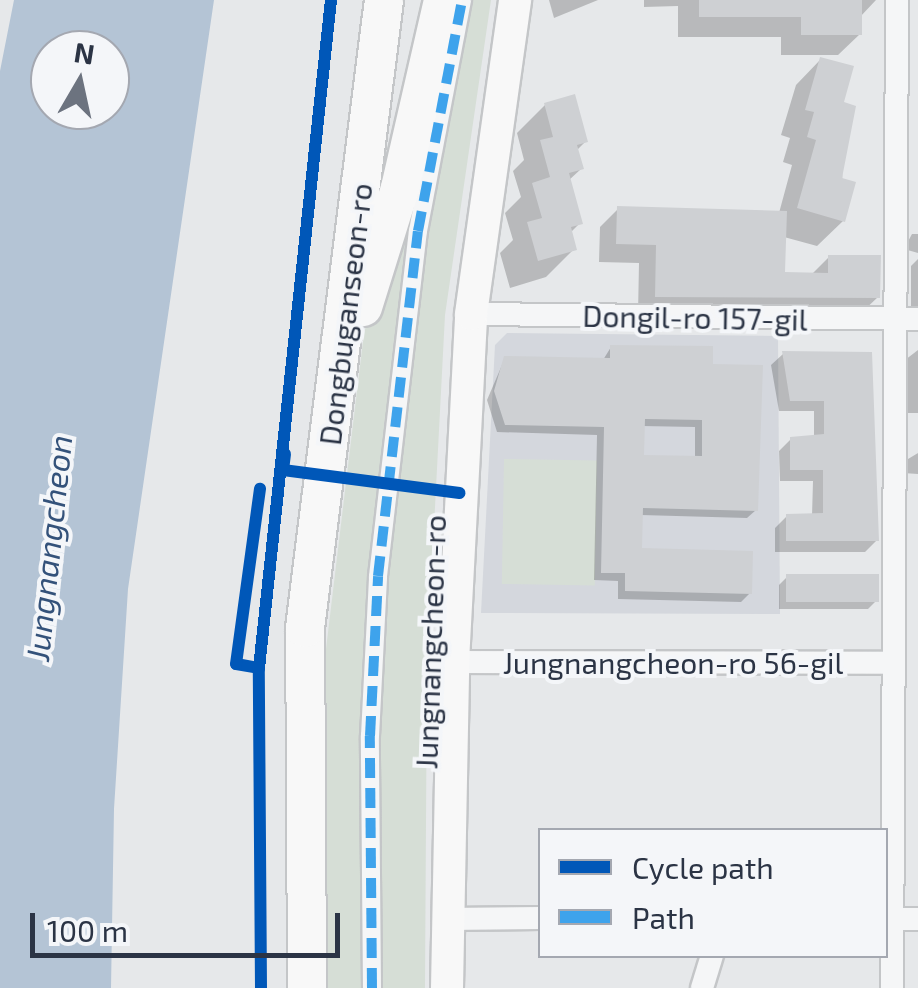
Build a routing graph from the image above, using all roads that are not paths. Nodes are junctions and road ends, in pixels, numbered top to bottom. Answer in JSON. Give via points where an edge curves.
{"nodes":[{"id":1,"x":384,"y":0,"type":"edge"},
{"id":2,"x":442,"y":0,"type":"edge"},
{"id":3,"x":462,"y":0,"type":"edge"},
{"id":4,"x":515,"y":0,"type":"edge"},
{"id":5,"x":898,"y":0,"type":"edge"},
{"id":6,"x":471,"y":314,"type":"junction"},
{"id":7,"x":907,"y":319,"type":"edge"},
{"id":8,"x":334,"y":400,"type":"junction"},
{"id":9,"x":452,"y":662,"type":"junction"},
{"id":10,"x":894,"y":663,"type":"junction"},
{"id":11,"x":538,"y":918,"type":"edge"},
{"id":12,"x":447,"y":919,"type":"junction"},
{"id":13,"x":889,"y":919,"type":"edge"},
{"id":14,"x":918,"y":919,"type":"edge"},
{"id":15,"x":711,"y":958,"type":"edge"},
{"id":16,"x":307,"y":988,"type":"edge"},
{"id":17,"x":372,"y":988,"type":"edge"},
{"id":18,"x":447,"y":988,"type":"edge"},
{"id":19,"x":702,"y":988,"type":"edge"},
{"id":20,"x":892,"y":988,"type":"edge"}],
"edges":[{"from":1,"to":8,"type":"highway","name":"Dongbuganseon-ro"},
{"from":2,"to":8,"type":"highway","via":[[400,188]]},
{"from":3,"to":17,"type":"street","via":[[416,248],[375,600]]},
{"from":4,"to":6,"type":"main road","name":"Jungnangcheon-ro"},
{"from":5,"to":7,"type":"street"},
{"from":6,"to":7,"type":"street","name":"Dongil-ro 157-gil"},
{"from":6,"to":9,"type":"main road","name":"Jungnangcheon-ro"},
{"from":7,"to":10,"type":"street"},
{"from":8,"to":16,"type":"highway","name":"Dongbuganseon-ro","via":[[306,628]]},
{"from":9,"to":10,"type":"street","name":"Jungnangcheon-ro 56-gil"},
{"from":9,"to":12,"type":"main road","name":"Jungnangcheon-ro"},
{"from":10,"to":13,"type":"street"},
{"from":11,"to":12,"type":"street"},
{"from":12,"to":18,"type":"main road","name":"Jungnangcheon-ro"},
{"from":13,"to":14,"type":"street"},
{"from":13,"to":20,"type":"street"},
{"from":15,"to":19,"type":"street"}]}
